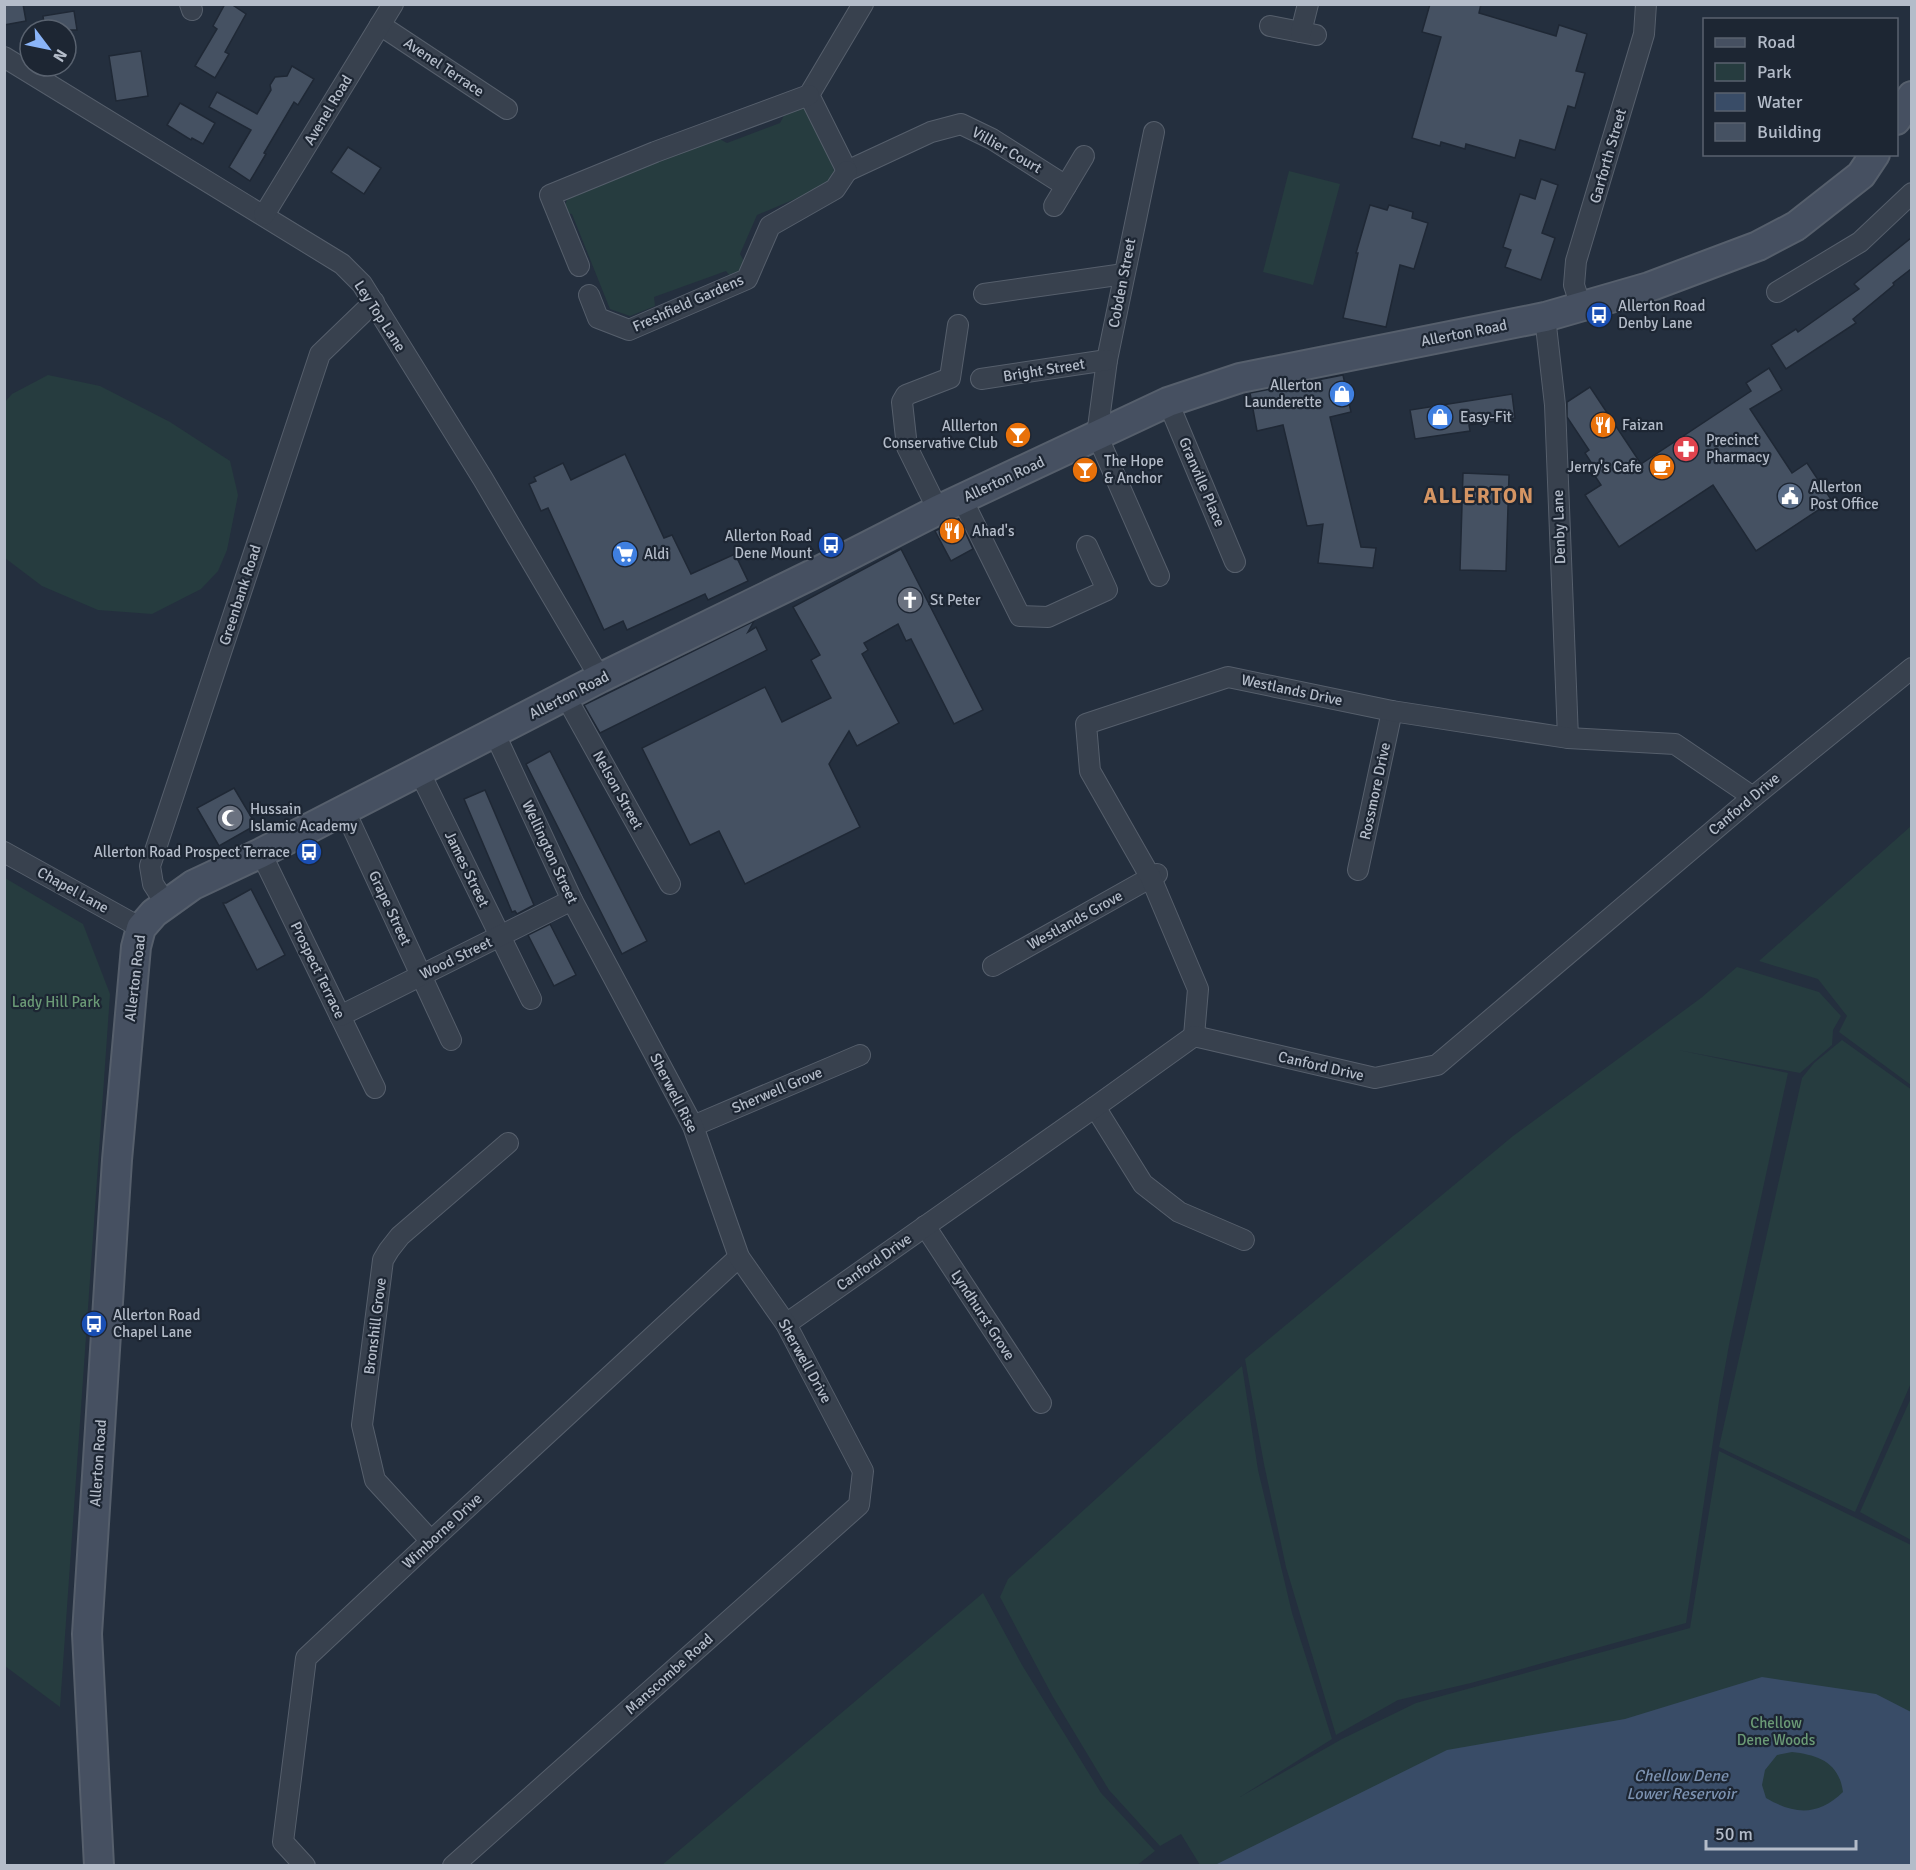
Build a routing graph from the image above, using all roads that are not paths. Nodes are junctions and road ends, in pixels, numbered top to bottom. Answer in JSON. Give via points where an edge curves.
{"nodes":[{"id":1,"x":393,"y":4,"type":"edge"},
{"id":2,"x":1308,"y":4,"type":"edge"},
{"id":3,"x":1646,"y":4,"type":"edge"},
{"id":4,"x":862,"y":5,"type":"edge"},
{"id":5,"x":380,"y":25,"type":"junction"},
{"id":6,"x":1270,"y":26,"type":"dead end"},
{"id":7,"x":4,"y":57,"type":"edge"},
{"id":8,"x":809,"y":95,"type":"junction"},
{"id":9,"x":1911,"y":96,"type":"edge"},
{"id":10,"x":507,"y":109,"type":"dead end"},
{"id":11,"x":1898,"y":117,"type":"edge"},
{"id":12,"x":1154,"y":132,"type":"dead end"},
{"id":13,"x":1084,"y":156,"type":"dead end"},
{"id":14,"x":1874,"y":156,"type":"edge"},
{"id":15,"x":847,"y":171,"type":"junction"},
{"id":16,"x":1066,"y":186,"type":"junction"},
{"id":17,"x":1911,"y":193,"type":"edge"},
{"id":18,"x":1054,"y":206,"type":"dead end"},
{"id":19,"x":264,"y":215,"type":"junction"},
{"id":20,"x":579,"y":266,"type":"dead end"},
{"id":21,"x":1124,"y":274,"type":"junction"},
{"id":22,"x":1777,"y":292,"type":"dead end"},
{"id":23,"x":984,"y":294,"type":"dead end"},
{"id":24,"x":589,"y":295,"type":"dead end"},
{"id":25,"x":374,"y":302,"type":"junction"},
{"id":26,"x":1581,"y":307,"type":"junction"},
{"id":27,"x":1545,"y":316,"type":"junction"},
{"id":28,"x":958,"y":325,"type":"dead end"},
{"id":29,"x":1107,"y":360,"type":"junction"},
{"id":30,"x":981,"y":379,"type":"dead end"},
{"id":31,"x":1168,"y":402,"type":"junction"},
{"id":32,"x":1097,"y":435,"type":"junction"},
{"id":33,"x":950,"y":504,"type":"junction"},
{"id":34,"x":1087,"y":546,"type":"dead end"},
{"id":35,"x":1235,"y":561,"type":"dead end"},
{"id":36,"x":1159,"y":576,"type":"dead end"},
{"id":37,"x":1911,"y":668,"type":"edge"},
{"id":38,"x":600,"y":678,"type":"junction"},
{"id":39,"x":566,"y":697,"type":"junction"},
{"id":40,"x":1392,"y":711,"type":"junction"},
{"id":41,"x":494,"y":732,"type":"junction"},
{"id":42,"x":1568,"y":738,"type":"junction"},
{"id":43,"x":419,"y":771,"type":"junction"},
{"id":44,"x":1753,"y":797,"type":"junction"},
{"id":45,"x":344,"y":809,"type":"junction"},
{"id":46,"x":4,"y":852,"type":"edge"},
{"id":47,"x":261,"y":853,"type":"junction"},
{"id":48,"x":1358,"y":870,"type":"dead end"},
{"id":49,"x":1154,"y":876,"type":"junction"},
{"id":50,"x":670,"y":884,"type":"dead end"},
{"id":51,"x":572,"y":900,"type":"junction"},
{"id":52,"x":166,"y":904,"type":"junction"},
{"id":53,"x":141,"y":928,"type":"junction"},
{"id":54,"x":500,"y":936,"type":"junction"},
{"id":55,"x":993,"y":966,"type":"dead end"},
{"id":56,"x":609,"y":969,"type":"joint"},
{"id":57,"x":421,"y":976,"type":"junction"},
{"id":58,"x":531,"y":999,"type":"dead end"},
{"id":59,"x":340,"y":1016,"type":"junction"},
{"id":60,"x":1194,"y":1036,"type":"junction"},
{"id":61,"x":451,"y":1040,"type":"dead end"},
{"id":62,"x":860,"y":1055,"type":"dead end"},
{"id":63,"x":375,"y":1088,"type":"dead end"},
{"id":64,"x":1095,"y":1107,"type":"junction"},
{"id":65,"x":693,"y":1126,"type":"junction"},
{"id":66,"x":508,"y":1143,"type":"dead end"},
{"id":67,"x":925,"y":1226,"type":"junction"},
{"id":68,"x":1244,"y":1240,"type":"dead end"},
{"id":69,"x":739,"y":1257,"type":"junction"},
{"id":70,"x":786,"y":1324,"type":"junction"},
{"id":71,"x":1041,"y":1403,"type":"dead end"},
{"id":72,"x":863,"y":1471,"type":"joint"},
{"id":73,"x":431,"y":1540,"type":"junction"},
{"id":74,"x":99,"y":1866,"type":"edge"},
{"id":75,"x":304,"y":1866,"type":"edge"},
{"id":76,"x":453,"y":1866,"type":"edge"}],
"edges":[{"from":1,"to":5,"type":"street","name":"Avenel Road"},
{"from":2,"to":6,"type":"street","via":[[1308,34]]},
{"from":3,"to":26,"type":"street","name":"Garforth Street","via":[[1644,34],[1576,261],[1574,285]]},
{"from":4,"to":8,"type":"street"},
{"from":5,"to":10,"type":"street","name":"Avenel Terrace"},
{"from":5,"to":19,"type":"street","name":"Avenel Road"},
{"from":7,"to":19,"type":"street","name":"Ley Top Lane"},
{"from":8,"to":15,"type":"street"},
{"from":8,"to":20,"type":"street","via":[[550,195]]},
{"from":9,"to":11,"type":"street"},
{"from":12,"to":21,"type":"street","name":"Cobden Street"},
{"from":13,"to":16,"type":"street"},
{"from":14,"to":26,"type":"street","name":"Allerton Road","via":[[1862,175],[1834,198],[1796,226],[1758,246]]},
{"from":15,"to":16,"type":"street","name":"Villier Court","via":[[931,132],[961,124]]},
{"from":15,"to":24,"type":"street","name":"Freshfield Gardens","via":[[835,189],[770,226],[747,279],[629,330],[598,318]]},
{"from":16,"to":18,"type":"street"},
{"from":17,"to":22,"type":"street","via":[[1860,242]]},
{"from":19,"to":25,"type":"street","name":"Ley Top Lane","via":[[342,264],[363,284]]},
{"from":21,"to":23,"type":"street"},
{"from":21,"to":29,"type":"street","name":"Cobden Street"},
{"from":25,"to":38,"type":"street","name":"Ley Top Lane"},
{"from":25,"to":52,"type":"street","name":"Greenbank Road","via":[[320,354],[150,866],[153,884]]},
{"from":26,"to":27,"type":"street","name":"Allerton Road"},
{"from":27,"to":31,"type":"street","name":"Allerton Road","via":[[1240,378]]},
{"from":27,"to":42,"type":"street","name":"Denby Lane","via":[[1555,405]]},
{"from":28,"to":33,"type":"street","via":[[950,378],[906,395],[902,402],[907,447]]},
{"from":29,"to":30,"type":"street","name":"Bright Street"},
{"from":29,"to":32,"type":"street","name":"Cobden Street"},
{"from":31,"to":32,"type":"street","name":"Allerton Road"},
{"from":31,"to":35,"type":"street","name":"Granville Place"},
{"from":32,"to":33,"type":"street","name":"Allerton Road"},
{"from":32,"to":36,"type":"street"},
{"from":33,"to":34,"type":"street","via":[[1020,616],[1048,617],[1107,590]]},
{"from":33,"to":38,"type":"street","name":"Allerton Road"},
{"from":37,"to":44,"type":"street","name":"Canford Drive"},
{"from":38,"to":39,"type":"street","name":"Allerton Road"},
{"from":39,"to":41,"type":"street","name":"Allerton Road"},
{"from":39,"to":50,"type":"street","name":"Nelson Street"},
{"from":40,"to":42,"type":"street","name":"Westlands Drive"},
{"from":40,"to":48,"type":"street","name":"Rossmore Drive"},
{"from":40,"to":49,"type":"street","name":"Westlands Drive","via":[[1228,677],[1086,724],[1090,771]]},
{"from":41,"to":43,"type":"street","name":"Allerton Road"},
{"from":41,"to":51,"type":"street","name":"Wellington Street"},
{"from":42,"to":44,"type":"street","name":"Westlands Drive","via":[[1675,744]]},
{"from":43,"to":45,"type":"street","name":"Allerton Road"},
{"from":43,"to":54,"type":"street","name":"James Street"},
{"from":44,"to":60,"type":"street","name":"Canford Drive","via":[[1437,1065],[1375,1078]]},
{"from":45,"to":47,"type":"street","name":"Allerton Road"},
{"from":45,"to":57,"type":"street","name":"Grape Street"},
{"from":46,"to":53,"type":"street","name":"Chapel Lane"},
{"from":47,"to":52,"type":"street","name":"Allerton Road","via":[[193,885]]},
{"from":47,"to":59,"type":"street","name":"Prospect Terrace"},
{"from":49,"to":55,"type":"street","name":"Westlands Grove"},
{"from":49,"to":60,"type":"street","name":"Westlands Drive","via":[[1198,988]]},
{"from":51,"to":54,"type":"street","name":"Wood Street"},
{"from":51,"to":56,"type":"street","name":"Wellington Street"},
{"from":52,"to":53,"type":"street","name":"Allerton Road"},
{"from":53,"to":74,"type":"street","name":"Allerton Road","via":[[136,947],[117,1160],[87,1634]]},
{"from":54,"to":57,"type":"street","name":"Wood Street"},
{"from":54,"to":58,"type":"street","name":"James Street"},
{"from":56,"to":65,"type":"street","name":"Sherwell Rise"},
{"from":57,"to":59,"type":"street","name":"Wood Street"},
{"from":57,"to":61,"type":"street","name":"Grape Street"},
{"from":59,"to":63,"type":"street","name":"Prospect Terrace"},
{"from":60,"to":64,"type":"street","name":"Canford Drive"},
{"from":62,"to":65,"type":"street","name":"Sherwell Grove"},
{"from":64,"to":67,"type":"street","name":"Canford Drive"},
{"from":64,"to":68,"type":"street","via":[[1143,1184],[1179,1212]]},
{"from":65,"to":69,"type":"street","name":"Sherwell Rise"},
{"from":66,"to":73,"type":"street","name":"Bronshill Grove","via":[[400,1236],[383,1260],[362,1425],[375,1480]]},
{"from":67,"to":70,"type":"street","name":"Canford Drive"},
{"from":67,"to":71,"type":"street","name":"Lyndhurst Grove"},
{"from":69,"to":70,"type":"street","name":"Sherwell Drive"},
{"from":69,"to":73,"type":"street","name":"Wimborne Drive"},
{"from":70,"to":72,"type":"street","name":"Sherwell Drive"},
{"from":72,"to":76,"type":"street","name":"Manscombe Road","via":[[859,1505]]},
{"from":73,"to":75,"type":"street","name":"Wimborne Drive","via":[[306,1658],[283,1842]]}]}
